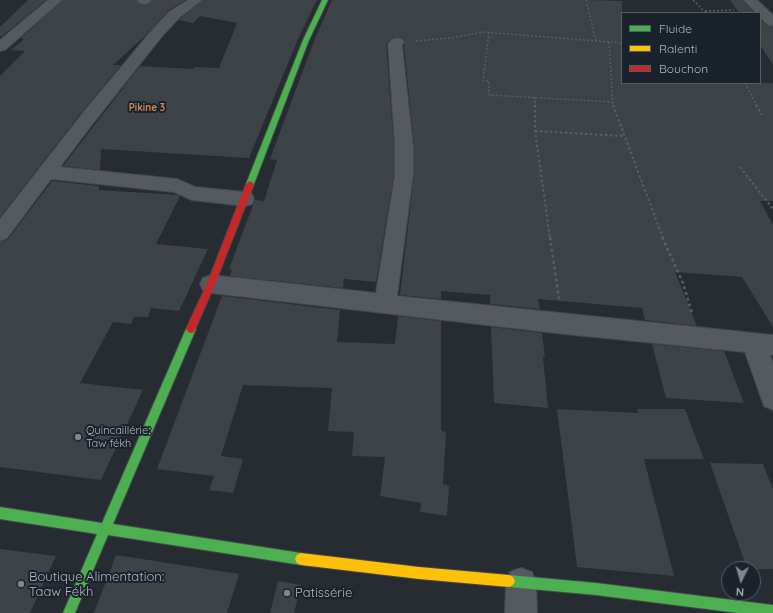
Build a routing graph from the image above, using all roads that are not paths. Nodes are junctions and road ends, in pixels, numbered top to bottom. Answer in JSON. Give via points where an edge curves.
{"nodes":[{"id":1,"x":56,"y":0,"type":"edge"},
{"id":2,"x":196,"y":0,"type":"edge"},
{"id":3,"x":325,"y":0,"type":"edge"},
{"id":4,"x":750,"y":0,"type":"edge"},
{"id":5,"x":773,"y":22,"type":"edge"},
{"id":6,"x":397,"y":42,"type":"road end"},
{"id":7,"x":1,"y":45,"type":"edge"},
{"id":8,"x":47,"y":172,"type":"junction"},
{"id":9,"x":245,"y":199,"type":"junction"},
{"id":10,"x":0,"y":233,"type":"edge"},
{"id":11,"x":211,"y":284,"type":"junction"},
{"id":12,"x":385,"y":304,"type":"junction"},
{"id":13,"x":763,"y":345,"type":"edge"},
{"id":14,"x":773,"y":398,"type":"edge"},
{"id":15,"x":0,"y":513,"type":"edge"},
{"id":16,"x":104,"y":529,"type":"junction"},
{"id":17,"x":521,"y":583,"type":"junction"},
{"id":18,"x":773,"y":611,"type":"edge"},
{"id":19,"x":69,"y":613,"type":"edge"},
{"id":20,"x":521,"y":613,"type":"edge"}],
"edges":[{"from":1,"to":7,"type":"street"},
{"from":2,"to":8,"type":"street","via":[[165,24]]},
{"from":3,"to":9,"type":"street","via":[[306,40]]},
{"from":4,"to":5,"type":"street"},
{"from":6,"to":12,"type":"street","via":[[395,44],[404,175]]},
{"from":8,"to":9,"type":"street","via":[[177,186],[192,193]]},
{"from":8,"to":10,"type":"street"},
{"from":9,"to":11,"type":"street"},
{"from":11,"to":12,"type":"street"},
{"from":11,"to":16,"type":"street"},
{"from":12,"to":13,"type":"street","via":[[699,336]]},
{"from":13,"to":14,"type":"street"},
{"from":15,"to":16,"type":"street"},
{"from":16,"to":17,"type":"street","via":[[282,557]]},
{"from":16,"to":19,"type":"street"},
{"from":17,"to":18,"type":"street","via":[[596,589]]},
{"from":17,"to":20,"type":"street"}]}
